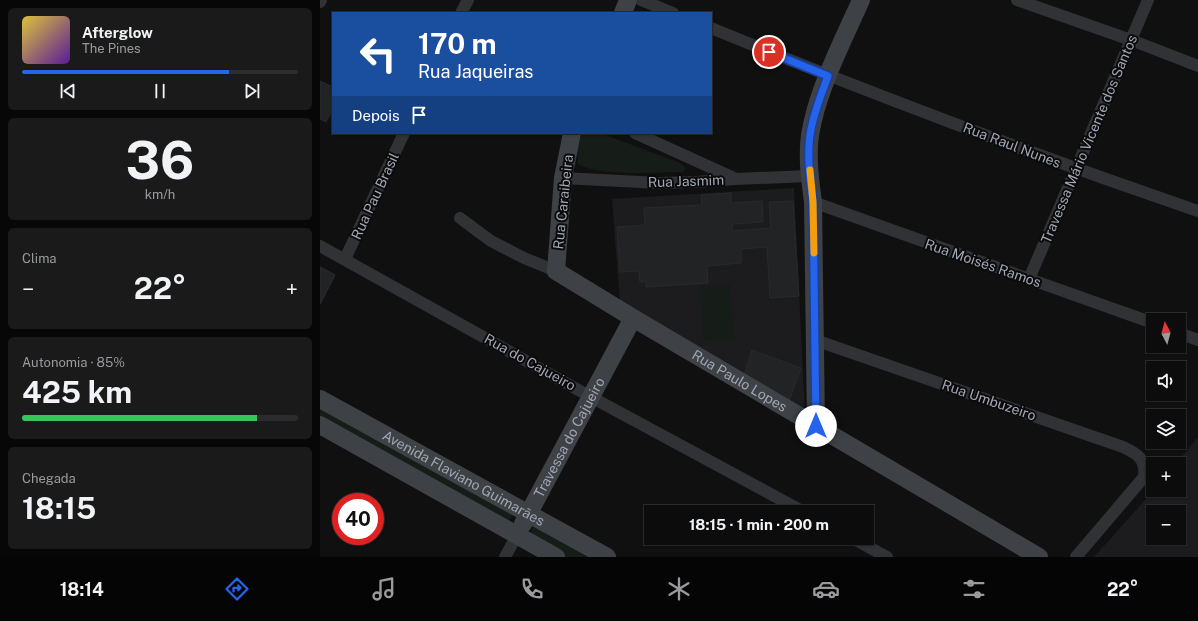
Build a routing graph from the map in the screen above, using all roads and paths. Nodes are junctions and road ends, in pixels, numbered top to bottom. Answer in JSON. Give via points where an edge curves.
{"nodes":[{"id":1,"x":468,"y":0,"type":"edge"},
{"id":2,"x":628,"y":0,"type":"edge"},
{"id":3,"x":641,"y":0,"type":"edge"},
{"id":4,"x":861,"y":0,"type":"edge"},
{"id":5,"x":1017,"y":0,"type":"edge"},
{"id":6,"x":1148,"y":0,"type":"edge"},
{"id":7,"x":462,"y":12,"type":"edge"},
{"id":8,"x":623,"y":12,"type":"edge"},
{"id":9,"x":671,"y":12,"type":"edge"},
{"id":10,"x":712,"y":28,"type":"edge"},
{"id":11,"x":1131,"y":40,"type":"junction"},
{"id":12,"x":1198,"y":66,"type":"edge"},
{"id":13,"x":828,"y":76,"type":"junction"},
{"id":14,"x":404,"y":134,"type":"edge"},
{"id":15,"x":572,"y":134,"type":"edge"},
{"id":16,"x":637,"y":134,"type":"edge"},
{"id":17,"x":1076,"y":169,"type":"junction"},
{"id":18,"x":809,"y":176,"type":"junction"},
{"id":19,"x":563,"y":178,"type":"junction"},
{"id":20,"x":735,"y":178,"type":"junction"},
{"id":21,"x":813,"y":202,"type":"junction"},
{"id":22,"x":1198,"y":211,"type":"edge"},
{"id":23,"x":460,"y":218,"type":"dead end"},
{"id":24,"x":320,"y":246,"type":"edge"},
{"id":25,"x":345,"y":259,"type":"junction"},
{"id":26,"x":556,"y":271,"type":"junction"},
{"id":27,"x":1029,"y":279,"type":"junction"},
{"id":28,"x":633,"y":318,"type":"junction"},
{"id":29,"x":1146,"y":321,"type":"edge"},
{"id":30,"x":1186,"y":336,"type":"edge"},
{"id":31,"x":815,"y":340,"type":"junction"},
{"id":32,"x":1198,"y":340,"type":"edge"},
{"id":33,"x":591,"y":397,"type":"junction"},
{"id":34,"x":320,"y":399,"type":"edge"},
{"id":35,"x":320,"y":425,"type":"edge"},
{"id":36,"x":816,"y":426,"type":"junction"},
{"id":37,"x":791,"y":505,"type":"edge"},
{"id":38,"x":528,"y":513,"type":"junction"},
{"id":39,"x":517,"y":535,"type":"junction"},
{"id":40,"x":865,"y":545,"type":"edge"},
{"id":41,"x":505,"y":557,"type":"edge"},
{"id":42,"x":556,"y":557,"type":"edge"},
{"id":43,"x":608,"y":557,"type":"edge"},
{"id":44,"x":887,"y":557,"type":"edge"},
{"id":45,"x":1039,"y":557,"type":"edge"},
{"id":46,"x":1076,"y":557,"type":"edge"}],
"edges":[{"from":1,"to":7,"type":"street"},
{"from":2,"to":8,"type":"street"},
{"from":3,"to":9,"type":"street"},
{"from":4,"to":13,"type":"street"},
{"from":5,"to":11,"type":"street"},
{"from":6,"to":11,"type":"street","name":"Travessa Mário Vicente dos Santos"},
{"from":10,"to":13,"type":"street","name":"Rua Raul Nunes"},
{"from":11,"to":12,"type":"street"},
{"from":11,"to":17,"type":"street","name":"Travessa Mário Vicente dos Santos"},
{"from":13,"to":17,"type":"street","name":"Rua Raul Nunes"},
{"from":13,"to":18,"type":"street","via":[[810,135]]},
{"from":14,"to":25,"type":"street","name":"Rua Pau Brasil"},
{"from":15,"to":19,"type":"street","name":"Rua Caraibeira"},
{"from":16,"to":20,"type":"street"},
{"from":17,"to":22,"type":"street","name":"Rua Raul Nunes"},
{"from":17,"to":27,"type":"street","name":"Travessa Mário Vicente dos Santos"},
{"from":18,"to":20,"type":"street","name":"Rua Jasmim"},
{"from":18,"to":21,"type":"street"},
{"from":19,"to":20,"type":"street","name":"Rua Jasmim","via":[[659,183]]},
{"from":19,"to":26,"type":"street","name":"Rua Caraibeira"},
{"from":21,"to":27,"type":"street","name":"Rua Moisés Ramos"},
{"from":21,"to":31,"type":"street"},
{"from":23,"to":26,"type":"street","name":"Rua Paulo Lopes","via":[[491,241]]},
{"from":24,"to":25,"type":"street","name":"Rua do Cajueiro"},
{"from":25,"to":33,"type":"street","name":"Rua do Cajueiro"},
{"from":26,"to":28,"type":"street","name":"Rua Paulo Lopes"},
{"from":27,"to":29,"type":"street","name":"Rua Moisés Ramos"},
{"from":28,"to":33,"type":"street","name":"Travessa do Cajueiro"},
{"from":28,"to":36,"type":"street","name":"Rua Paulo Lopes"},
{"from":30,"to":32,"type":"street"},
{"from":31,"to":36,"type":"street"},
{"from":31,"to":46,"type":"street","name":"Rua Umbuzeiro","via":[[1137,453],[1145,468],[1144,477]]},
{"from":33,"to":37,"type":"street","name":"Rua do Cajueiro"},
{"from":33,"to":38,"type":"street","name":"Travessa do Cajueiro"},
{"from":34,"to":38,"type":"street","name":"Avenida Flaviano Guimarães"},
{"from":35,"to":39,"type":"street","name":"Avenida Flaviano Guimarães"},
{"from":36,"to":45,"type":"street","name":"Rua Paulo Lopes"},
{"from":38,"to":39,"type":"street","name":"Travessa do Cajueiro"},
{"from":38,"to":43,"type":"street","name":"Avenida Flaviano Guimarães"},
{"from":39,"to":41,"type":"street","name":"Travessa do Cajueiro"},
{"from":39,"to":42,"type":"street","name":"Avenida Flaviano Guimarães"},
{"from":40,"to":44,"type":"street"}]}
